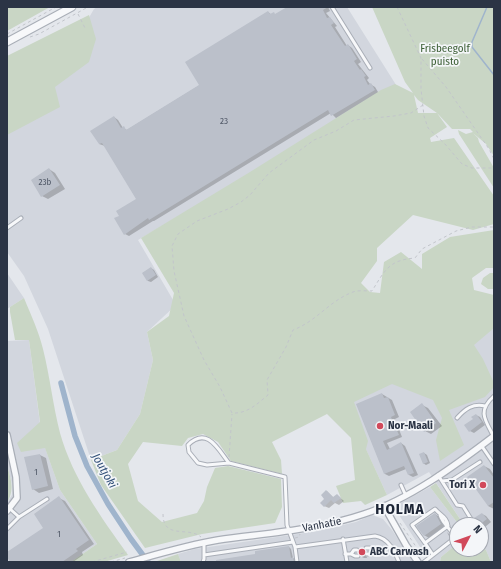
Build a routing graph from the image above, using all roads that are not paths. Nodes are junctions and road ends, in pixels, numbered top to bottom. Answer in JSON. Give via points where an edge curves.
{"nodes":[{"id":1,"x":72,"y":7,"type":"edge"},
{"id":2,"x":332,"y":7,"type":"edge"},
{"id":3,"x":7,"y":42,"type":"edge"},
{"id":4,"x":370,"y":68,"type":"dead end"},
{"id":5,"x":21,"y":218,"type":"dead end"},
{"id":6,"x":7,"y":228,"type":"edge"},
{"id":7,"x":494,"y":396,"type":"edge"},
{"id":8,"x":485,"y":406,"type":"junction"},
{"id":9,"x":457,"y":418,"type":"dead end"},
{"id":10,"x":7,"y":435,"type":"edge"},
{"id":11,"x":494,"y":437,"type":"edge"},
{"id":12,"x":481,"y":445,"type":"junction"},
{"id":13,"x":480,"y":462,"type":"dead end"},
{"id":14,"x":229,"y":463,"type":"junction"},
{"id":15,"x":494,"y":464,"type":"edge"},
{"id":16,"x":438,"y":475,"type":"junction"},
{"id":17,"x":442,"y":481,"type":"junction"},
{"id":18,"x":401,"y":485,"type":"dead end"},
{"id":19,"x":406,"y":496,"type":"junction"},
{"id":20,"x":48,"y":499,"type":"dead end"},
{"id":21,"x":384,"y":506,"type":"junction"},
{"id":22,"x":8,"y":510,"type":"edge"},
{"id":23,"x":19,"y":517,"type":"junction"},
{"id":24,"x":470,"y":517,"type":"edge"},
{"id":25,"x":448,"y":526,"type":"junction"},
{"id":26,"x":7,"y":529,"type":"edge"},
{"id":27,"x":289,"y":531,"type":"junction"},
{"id":28,"x":343,"y":539,"type":"junction"},
{"id":29,"x":294,"y":542,"type":"junction"},
{"id":30,"x":204,"y":543,"type":"junction"},
{"id":31,"x":425,"y":543,"type":"junction"},
{"id":32,"x":295,"y":547,"type":"junction"},
{"id":33,"x":392,"y":547,"type":"junction"},
{"id":34,"x":366,"y":548,"type":"dead end"},
{"id":35,"x":357,"y":550,"type":"dead end"},
{"id":36,"x":375,"y":550,"type":"junction"},
{"id":37,"x":345,"y":554,"type":"junction"},
{"id":38,"x":351,"y":554,"type":"junction"},
{"id":39,"x":367,"y":554,"type":"dead end"},
{"id":40,"x":433,"y":554,"type":"junction"},
{"id":41,"x":204,"y":555,"type":"junction"},
{"id":42,"x":358,"y":556,"type":"dead end"},
{"id":43,"x":425,"y":561,"type":"edge"},
{"id":44,"x":129,"y":562,"type":"edge"},
{"id":45,"x":203,"y":562,"type":"edge"},
{"id":46,"x":297,"y":562,"type":"edge"},
{"id":47,"x":347,"y":562,"type":"edge"},
{"id":48,"x":398,"y":562,"type":"edge"},
{"id":49,"x":418,"y":562,"type":"edge"}],
"edges":[{"from":1,"to":3,"type":"street"},
{"from":2,"to":4,"type":"lane"},
{"from":5,"to":6,"type":"lane"},
{"from":7,"to":8,"type":"lane"},
{"from":8,"to":9,"type":"lane","via":[[471,406]]},
{"from":8,"to":11,"type":"lane","via":[[484,416]]},
{"from":10,"to":22,"type":"street","via":[[16,478],[17,498]]},
{"from":11,"to":12,"type":"street","name":"Vanhatie"},
{"from":12,"to":15,"type":"lane"},
{"from":12,"to":16,"type":"street","name":"Vanhatie"},
{"from":13,"to":17,"type":"lane","via":[[452,480]]},
{"from":14,"to":14,"type":"lane","via":[[205,437],[199,437],[188,445],[189,452],[198,463]]},
{"from":14,"to":27,"type":"lane","via":[[285,477]]},
{"from":16,"to":17,"type":"lane"},
{"from":16,"to":19,"type":"street","name":"Vanhatie"},
{"from":17,"to":24,"type":"lane","via":[[457,505],[463,506]]},
{"from":18,"to":19,"type":"lane"},
{"from":19,"to":21,"type":"street","name":"Vanhatie"},
{"from":20,"to":23,"type":"lane"},
{"from":21,"to":27,"type":"street","name":"Vanhatie","via":[[340,522]]},
{"from":21,"to":49,"type":"street"},
{"from":22,"to":23,"type":"lane"},
{"from":23,"to":26,"type":"lane"},
{"from":25,"to":31,"type":"lane"},
{"from":25,"to":31,"type":"lane","via":[[447,520],[436,509],[412,525]]},
{"from":25,"to":40,"type":"lane","via":[[456,537]]},
{"from":27,"to":29,"type":"lane"},
{"from":27,"to":30,"type":"street","name":"Vanhatie"},
{"from":28,"to":32,"type":"lane"},
{"from":28,"to":33,"type":"lane","via":[[375,536],[384,539]]},
{"from":28,"to":37,"type":"lane"},
{"from":29,"to":32,"type":"lane"},
{"from":29,"to":41,"type":"lane"},
{"from":30,"to":41,"type":"lane"},
{"from":30,"to":44,"type":"street","name":"Vanhatie"},
{"from":31,"to":40,"type":"lane"},
{"from":32,"to":46,"type":"lane"},
{"from":33,"to":36,"type":"lane"},
{"from":33,"to":48,"type":"lane"},
{"from":34,"to":36,"type":"lane"},
{"from":35,"to":38,"type":"lane"},
{"from":36,"to":39,"type":"lane","via":[[372,554]]},
{"from":37,"to":38,"type":"lane"},
{"from":37,"to":47,"type":"lane"},
{"from":38,"to":42,"type":"lane"},
{"from":40,"to":43,"type":"lane"},
{"from":41,"to":45,"type":"lane"}]}
